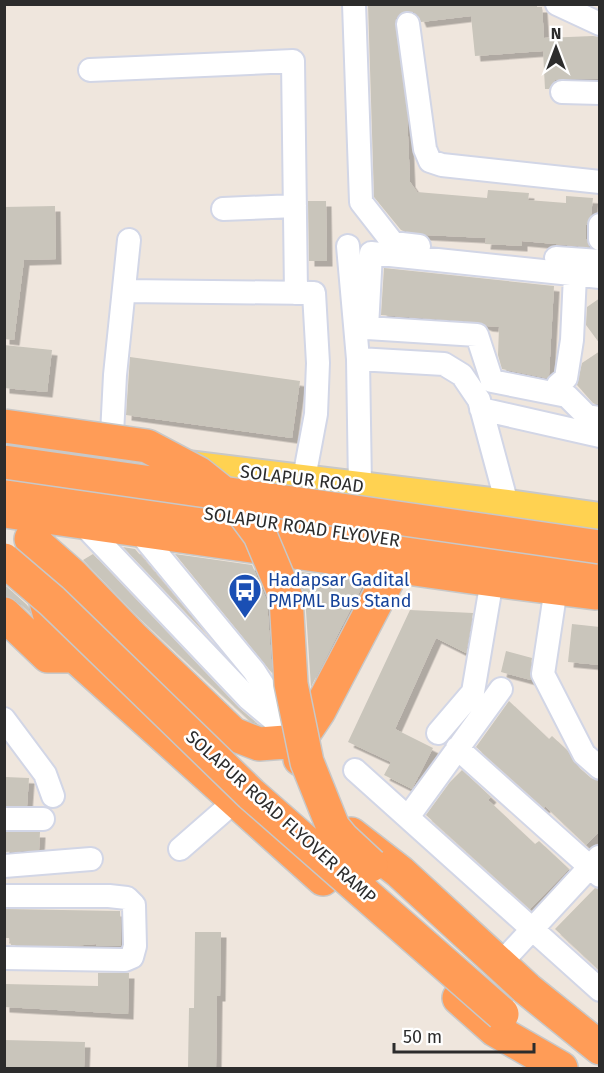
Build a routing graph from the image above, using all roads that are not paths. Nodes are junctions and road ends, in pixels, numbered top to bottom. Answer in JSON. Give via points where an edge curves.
{"nodes":[{"id":1,"x":354,"y":4,"type":"edge"},
{"id":2,"x":557,"y":4,"type":"edge"},
{"id":3,"x":408,"y":24,"type":"dead end"},
{"id":4,"x":600,"y":24,"type":"edge"},
{"id":5,"x":90,"y":70,"type":"dead end"},
{"id":6,"x":562,"y":92,"type":"dead end"},
{"id":7,"x":600,"y":93,"type":"edge"},
{"id":8,"x":600,"y":182,"type":"edge"},
{"id":9,"x":295,"y":206,"type":"junction"},
{"id":10,"x":223,"y":209,"type":"dead end"},
{"id":11,"x":600,"y":225,"type":"edge"},
{"id":12,"x":600,"y":239,"type":"edge"},
{"id":13,"x":129,"y":240,"type":"dead end"},
{"id":14,"x":348,"y":246,"type":"dead end"},
{"id":15,"x":600,"y":261,"type":"edge"},
{"id":16,"x":575,"y":275,"type":"junction"},
{"id":17,"x":600,"y":277,"type":"edge"},
{"id":18,"x":124,"y":291,"type":"junction"},
{"id":19,"x":296,"y":293,"type":"junction"},
{"id":20,"x":358,"y":359,"type":"junction"},
{"id":21,"x":558,"y":385,"type":"dead end"},
{"id":22,"x":481,"y":409,"type":"junction"},
{"id":23,"x":600,"y":418,"type":"edge"},
{"id":24,"x":600,"y":436,"type":"edge"},
{"id":25,"x":5,"y":448,"type":"edge"},
{"id":26,"x":111,"y":456,"type":"junction"},
{"id":27,"x":304,"y":478,"type":"junction"},
{"id":28,"x":4,"y":483,"type":"edge"},
{"id":29,"x":360,"y":486,"type":"junction"},
{"id":30,"x":507,"y":504,"type":"junction"},
{"id":31,"x":4,"y":511,"type":"edge"},
{"id":32,"x":4,"y":516,"type":"edge"},
{"id":33,"x":600,"y":517,"type":"edge"},
{"id":34,"x":79,"y":520,"type":"junction"},
{"id":35,"x":136,"y":528,"type":"junction"},
{"id":36,"x":40,"y":547,"type":"junction"},
{"id":37,"x":600,"y":547,"type":"edge"},
{"id":38,"x":4,"y":560,"type":"edge"},
{"id":39,"x":395,"y":566,"type":"junction"},
{"id":40,"x":600,"y":571,"type":"edge"},
{"id":41,"x":492,"y":580,"type":"junction"},
{"id":42,"x":556,"y":588,"type":"junction"},
{"id":43,"x":600,"y":593,"type":"edge"},
{"id":44,"x":4,"y":615,"type":"edge"},
{"id":45,"x":75,"y":656,"type":"junction"},
{"id":46,"x":501,"y":689,"type":"dead end"},
{"id":47,"x":4,"y":719,"type":"edge"},
{"id":48,"x":438,"y":733,"type":"dead end"},
{"id":49,"x":299,"y":741,"type":"junction"},
{"id":50,"x":457,"y":748,"type":"junction"},
{"id":51,"x":600,"y":768,"type":"edge"},
{"id":52,"x":356,"y":770,"type":"dead end"},
{"id":53,"x":53,"y":796,"type":"dead end"},
{"id":54,"x":235,"y":801,"type":"junction"},
{"id":55,"x":408,"y":817,"type":"junction"},
{"id":56,"x":4,"y":819,"type":"edge"},
{"id":57,"x":43,"y":819,"type":"dead end"},
{"id":58,"x":180,"y":849,"type":"dead end"},
{"id":59,"x":91,"y":859,"type":"dead end"},
{"id":60,"x":4,"y":866,"type":"edge"},
{"id":61,"x":596,"y":866,"type":"edge"},
{"id":62,"x":4,"y":896,"type":"edge"},
{"id":63,"x":533,"y":929,"type":"junction"},
{"id":64,"x":4,"y":958,"type":"edge"},
{"id":65,"x":500,"y":964,"type":"junction"},
{"id":66,"x":4,"y":972,"type":"edge"},
{"id":67,"x":58,"y":972,"type":"dead end"},
{"id":68,"x":600,"y":990,"type":"edge"},
{"id":69,"x":600,"y":1048,"type":"edge"},
{"id":70,"x":562,"y":1068,"type":"edge"},
{"id":71,"x":598,"y":1068,"type":"edge"}],
"edges":[{"from":1,"to":15,"type":"street","via":[[361,202],[393,243]]},
{"from":2,"to":4,"type":"street"},
{"from":3,"to":8,"type":"street","via":[[424,149],[430,160],[442,165]]},
{"from":5,"to":9,"type":"street","via":[[293,61]]},
{"from":6,"to":7,"type":"street"},
{"from":9,"to":10,"type":"street"},
{"from":9,"to":19,"type":"street"},
{"from":11,"to":12,"type":"street"},
{"from":13,"to":18,"type":"street"},
{"from":14,"to":20,"type":"street"},
{"from":16,"to":17,"type":"street"},
{"from":16,"to":21,"type":"street","via":[[567,378]]},
{"from":16,"to":23,"type":"street","via":[[371,253],[367,328],[477,335],[492,381],[567,396],[587,416]]},
{"from":18,"to":19,"type":"street"},
{"from":18,"to":26,"type":"street"},
{"from":19,"to":27,"type":"street","via":[[314,293],[318,363],[315,414]]},
{"from":20,"to":22,"type":"street","via":[[444,364],[462,375]]},
{"from":20,"to":29,"type":"street"},
{"from":22,"to":24,"type":"street"},
{"from":22,"to":30,"type":"street"},
{"from":25,"to":26,"type":"main road","name":"SOLAPUR ROAD"},
{"from":25,"to":37,"type":"highway","name":"SOLAPUR ROAD FLYOVER","bridge":true},
{"from":25,"to":71,"type":"highway","bridge":true,"via":[[147,446],[198,473],[237,504],[260,535],[286,597],[291,684],[300,729],[307,762],[333,827]]},
{"from":26,"to":27,"type":"main road","name":"SOLAPUR ROAD"},
{"from":27,"to":29,"type":"main road","name":"SOLAPUR ROAD"},
{"from":28,"to":40,"type":"highway","name":"SOLAPUR ROAD FLYOVER"},
{"from":29,"to":30,"type":"main road","name":"SOLAPUR ROAD"},
{"from":30,"to":33,"type":"main road","name":"SOLAPUR ROAD"},
{"from":31,"to":34,"type":"highway"},
{"from":32,"to":36,"type":"highway"},
{"from":34,"to":35,"type":"highway"},
{"from":34,"to":49,"type":"street","via":[[248,698]]},
{"from":35,"to":39,"type":"highway"},
{"from":35,"to":49,"type":"street","via":[[254,671]]},
{"from":36,"to":45,"type":"highway","via":[[41,584],[52,623]]},
{"from":36,"to":49,"type":"highway","via":[[233,734],[259,744]]},
{"from":38,"to":70,"type":"highway","name":"SOLAPUR ROAD FLYOVER RAMP","bridge":true,"via":[[52,601],[251,794]]},
{"from":39,"to":41,"type":"highway"},
{"from":39,"to":49,"type":"highway","via":[[319,711]]},
{"from":41,"to":42,"type":"highway"},
{"from":41,"to":48,"type":"street","via":[[473,692]]},
{"from":42,"to":43,"type":"highway"},
{"from":42,"to":51,"type":"street","via":[[543,674],[584,754]]},
{"from":44,"to":45,"type":"highway","via":[[48,656]]},
{"from":45,"to":54,"type":"highway"},
{"from":46,"to":50,"type":"street"},
{"from":47,"to":53,"type":"street","via":[[45,774]]},
{"from":49,"to":65,"type":"highway","via":[[300,765],[314,796],[331,815]]},
{"from":50,"to":55,"type":"street"},
{"from":50,"to":61,"type":"street"},
{"from":52,"to":55,"type":"street"},
{"from":54,"to":58,"type":"street"},
{"from":54,"to":70,"type":"highway","via":[[495,1030]]},
{"from":55,"to":63,"type":"street"},
{"from":56,"to":57,"type":"street"},
{"from":59,"to":60,"type":"street"},
{"from":61,"to":63,"type":"street"},
{"from":62,"to":64,"type":"street","via":[[127,898],[134,905],[135,946],[132,957],[125,960]]},
{"from":63,"to":65,"type":"street"},
{"from":63,"to":68,"type":"street"},
{"from":65,"to":69,"type":"highway"},
{"from":66,"to":67,"type":"street"}]}
